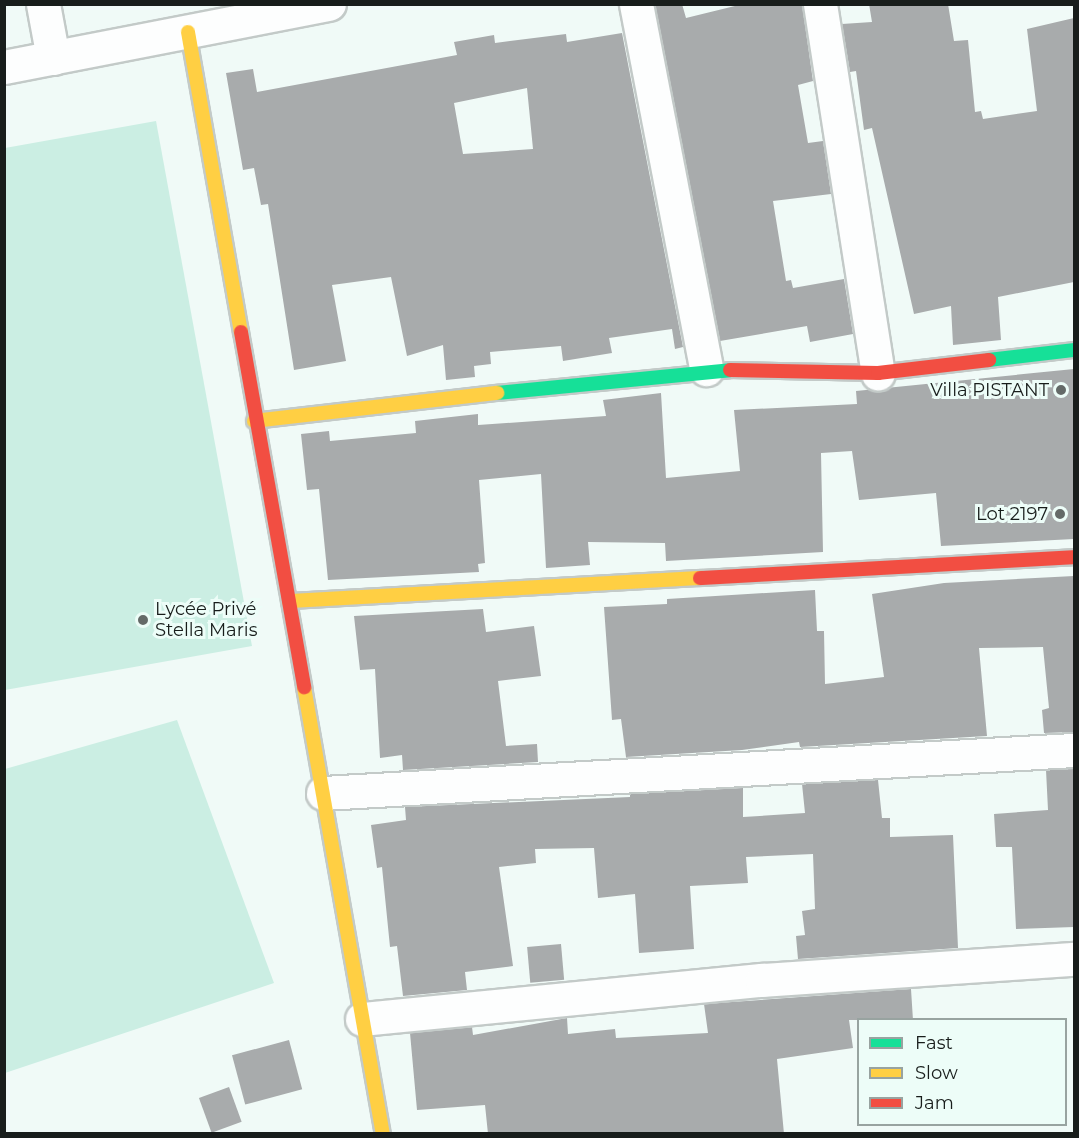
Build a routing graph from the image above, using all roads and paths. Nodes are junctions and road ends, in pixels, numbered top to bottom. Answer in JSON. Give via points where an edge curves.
{"nodes":[{"id":1,"x":43,"y":4,"type":"edge"},
{"id":2,"x":329,"y":4,"type":"edge"},
{"id":3,"x":636,"y":4,"type":"edge"},
{"id":4,"x":820,"y":4,"type":"edge"},
{"id":5,"x":188,"y":32,"type":"junction"},
{"id":6,"x":53,"y":58,"type":"junction"},
{"id":7,"x":4,"y":67,"type":"edge"},
{"id":8,"x":1074,"y":350,"type":"edge"},
{"id":9,"x":706,"y":369,"type":"junction"},
{"id":10,"x":878,"y":373,"type":"junction"},
{"id":11,"x":254,"y":421,"type":"junction"},
{"id":12,"x":1074,"y":557,"type":"edge"},
{"id":13,"x":289,"y":601,"type":"junction"},
{"id":14,"x":1074,"y":750,"type":"edge"},
{"id":15,"x":323,"y":793,"type":"junction"},
{"id":16,"x":1074,"y":959,"type":"edge"},
{"id":17,"x":362,"y":1019,"type":"junction"},
{"id":18,"x":383,"y":1134,"type":"edge"}],
"edges":[{"from":1,"to":6,"type":"street"},
{"from":2,"to":5,"type":"street"},
{"from":3,"to":9,"type":"street"},
{"from":4,"to":10,"type":"street"},
{"from":5,"to":6,"type":"street"},
{"from":5,"to":11,"type":"street"},
{"from":6,"to":7,"type":"street"},
{"from":8,"to":10,"type":"street"},
{"from":9,"to":10,"type":"street"},
{"from":9,"to":11,"type":"street"},
{"from":11,"to":13,"type":"street"},
{"from":12,"to":13,"type":"street"},
{"from":13,"to":15,"type":"street"},
{"from":14,"to":15,"type":"street"},
{"from":15,"to":17,"type":"street"},
{"from":16,"to":17,"type":"street","via":[[762,980]]},
{"from":17,"to":18,"type":"street"}]}
